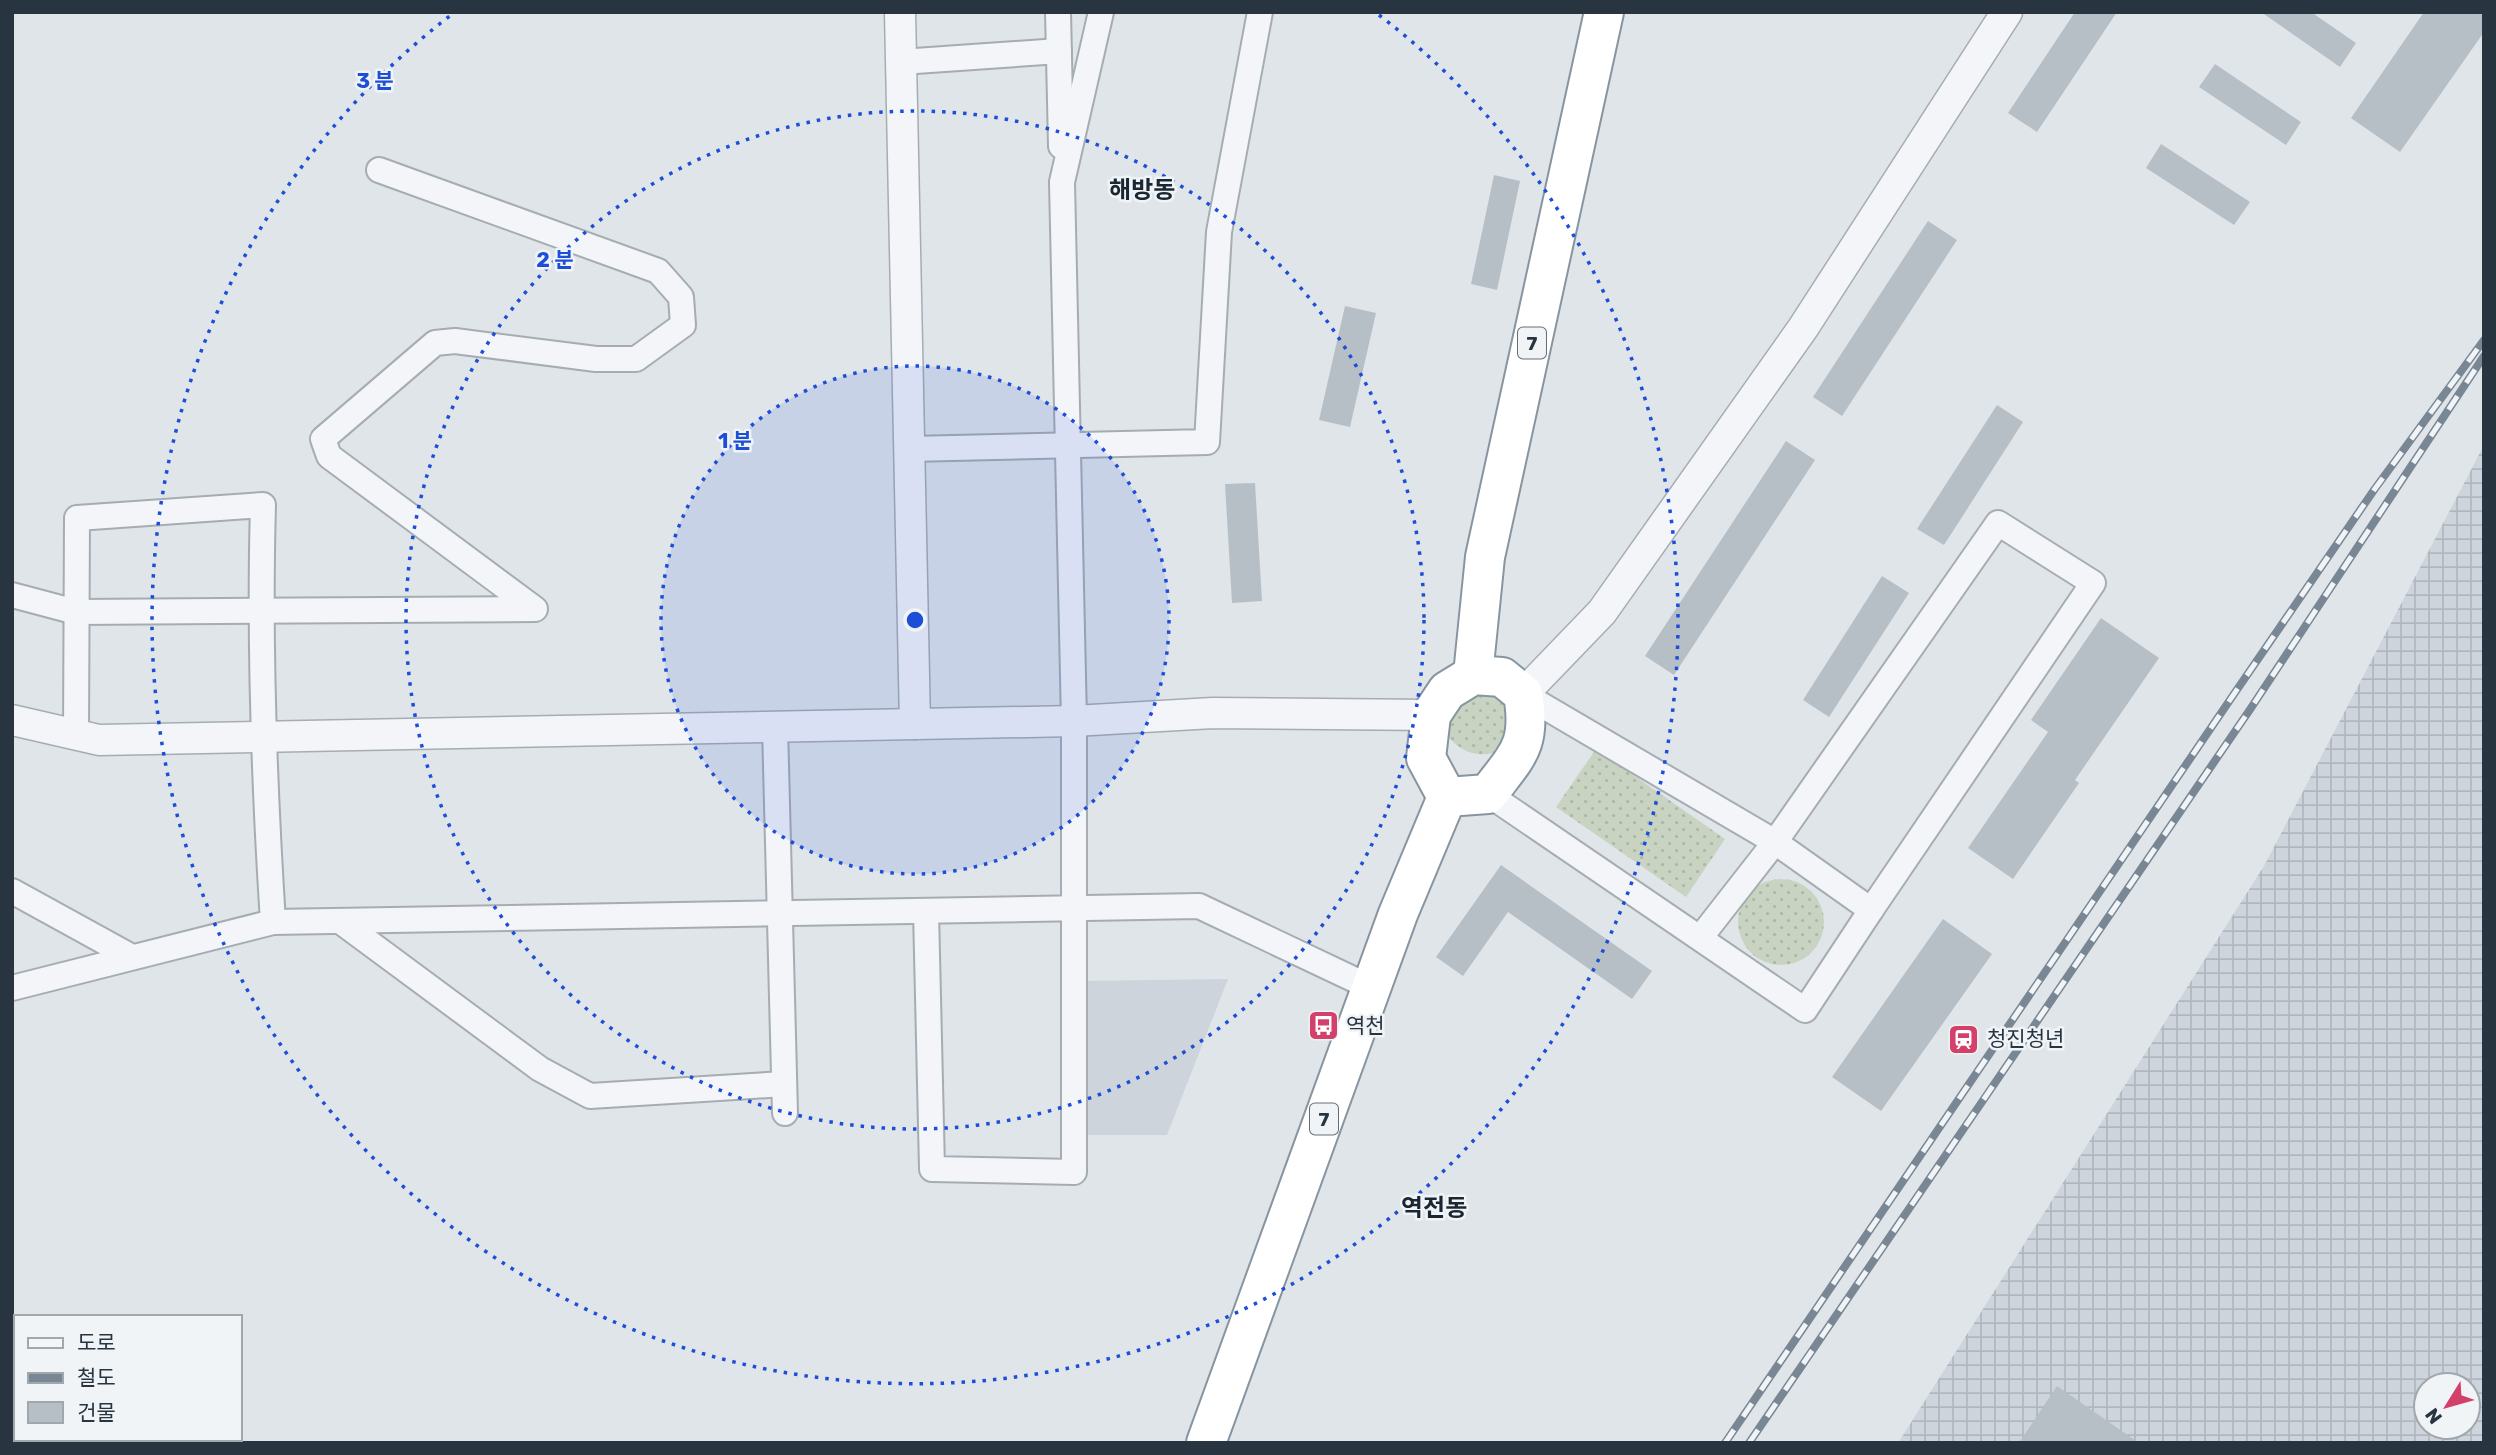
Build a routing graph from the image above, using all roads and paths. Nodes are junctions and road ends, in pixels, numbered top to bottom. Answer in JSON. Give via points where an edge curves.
{"nodes":[{"id":1,"x":900,"y":12,"type":"edge"},
{"id":2,"x":1058,"y":12,"type":"edge"},
{"id":3,"x":1101,"y":12,"type":"edge"},
{"id":4,"x":1260,"y":12,"type":"edge"},
{"id":5,"x":1604,"y":12,"type":"edge"},
{"id":6,"x":2007,"y":12,"type":"edge"},
{"id":7,"x":1059,"y":51,"type":"junction"},
{"id":8,"x":901,"y":62,"type":"junction"},
{"id":9,"x":379,"y":170,"type":"dead end"},
{"id":10,"x":1062,"y":182,"type":"junction"},
{"id":11,"x":1068,"y":445,"type":"junction"},
{"id":12,"x":909,"y":449,"type":"junction"},
{"id":13,"x":12,"y":595,"type":"edge"},
{"id":14,"x":260,"y":611,"type":"junction"},
{"id":15,"x":76,"y":612,"type":"junction"},
{"id":16,"x":1473,"y":675,"type":"junction"},
{"id":17,"x":1523,"y":694,"type":"junction"},
{"id":18,"x":1431,"y":715,"type":"junction"},
{"id":19,"x":12,"y":720,"type":"edge"},
{"id":20,"x":1074,"y":722,"type":"junction"},
{"id":21,"x":915,"y":724,"type":"junction"},
{"id":22,"x":775,"y":727,"type":"junction"},
{"id":23,"x":76,"y":735,"type":"junction"},
{"id":24,"x":262,"y":737,"type":"junction"},
{"id":25,"x":1488,"y":794,"type":"junction"},
{"id":26,"x":1447,"y":797,"type":"junction"},
{"id":27,"x":1775,"y":842,"type":"junction"},
{"id":28,"x":12,"y":891,"type":"edge"},
{"id":29,"x":1074,"y":908,"type":"junction"},
{"id":30,"x":1871,"y":910,"type":"junction"},
{"id":31,"x":926,"y":911,"type":"junction"},
{"id":32,"x":780,"y":913,"type":"junction"},
{"id":33,"x":340,"y":921,"type":"junction"},
{"id":34,"x":273,"y":922,"type":"junction"},
{"id":35,"x":1700,"y":938,"type":"junction"},
{"id":36,"x":132,"y":957,"type":"junction"},
{"id":37,"x":12,"y":987,"type":"edge"},
{"id":38,"x":1372,"y":988,"type":"junction"},
{"id":39,"x":784,"y":1084,"type":"junction"},
{"id":40,"x":785,"y":1113,"type":"dead end"},
{"id":41,"x":1206,"y":1443,"type":"edge"}],
"edges":[{"from":1,"to":8,"type":"street"},
{"from":2,"to":7,"type":"street"},
{"from":3,"to":10,"type":"street"},
{"from":4,"to":11,"type":"street","via":[[1219,232],[1208,442]]},
{"from":5,"to":16,"type":"highway","number":"7","via":[[1485,557]]},
{"from":6,"to":17,"type":"street","via":[[1804,328],[1602,612]]},
{"from":7,"to":8,"type":"street"},
{"from":7,"to":10,"type":"street"},
{"from":8,"to":12,"type":"street"},
{"from":9,"to":14,"type":"street","via":[[659,271],[681,297],[683,325],[636,359],[596,359],[455,341],[435,343],[323,439],[329,456],[535,609]]},
{"from":10,"to":11,"type":"street"},
{"from":11,"to":12,"type":"street"},
{"from":11,"to":20,"type":"street"},
{"from":12,"to":21,"type":"street"},
{"from":13,"to":15,"type":"street"},
{"from":14,"to":15,"type":"street"},
{"from":14,"to":15,"type":"street","via":[[263,505],[77,518]]},
{"from":14,"to":24,"type":"street"},
{"from":15,"to":23,"type":"street"},
{"from":16,"to":17,"type":"highway","via":[[1502,677]]},
{"from":16,"to":18,"type":"highway","via":[[1447,691]]},
{"from":17,"to":25,"type":"highway","via":[[1528,720],[1524,745]]},
{"from":17,"to":27,"type":"street"},
{"from":18,"to":20,"type":"street","via":[[1213,713]]},
{"from":18,"to":26,"type":"highway","via":[[1426,758]]},
{"from":19,"to":23,"type":"street"},
{"from":20,"to":21,"type":"street"},
{"from":20,"to":29,"type":"street"},
{"from":21,"to":22,"type":"street"},
{"from":22,"to":24,"type":"street"},
{"from":22,"to":32,"type":"street"},
{"from":23,"to":24,"type":"street","via":[[99,740]]},
{"from":24,"to":34,"type":"street"},
{"from":25,"to":26,"type":"highway"},
{"from":25,"to":35,"type":"street"},
{"from":26,"to":38,"type":"highway","number":"7"},
{"from":27,"to":30,"type":"street"},
{"from":27,"to":30,"type":"street","via":[[1998,523],[2093,583]]},
{"from":27,"to":35,"type":"street"},
{"from":28,"to":36,"type":"street"},
{"from":29,"to":31,"type":"street"},
{"from":29,"to":31,"type":"street","via":[[1074,1172],[932,1169]]},
{"from":29,"to":38,"type":"street","via":[[1199,906]]},
{"from":30,"to":35,"type":"street","via":[[1805,1010]]},
{"from":31,"to":32,"type":"street"},
{"from":32,"to":33,"type":"street"},
{"from":32,"to":39,"type":"street"},
{"from":33,"to":34,"type":"street"},
{"from":33,"to":39,"type":"street","via":[[540,1069],[590,1096]]},
{"from":34,"to":36,"type":"street"},
{"from":36,"to":37,"type":"street"},
{"from":38,"to":41,"type":"highway","number":"7"},
{"from":39,"to":40,"type":"street"}]}
